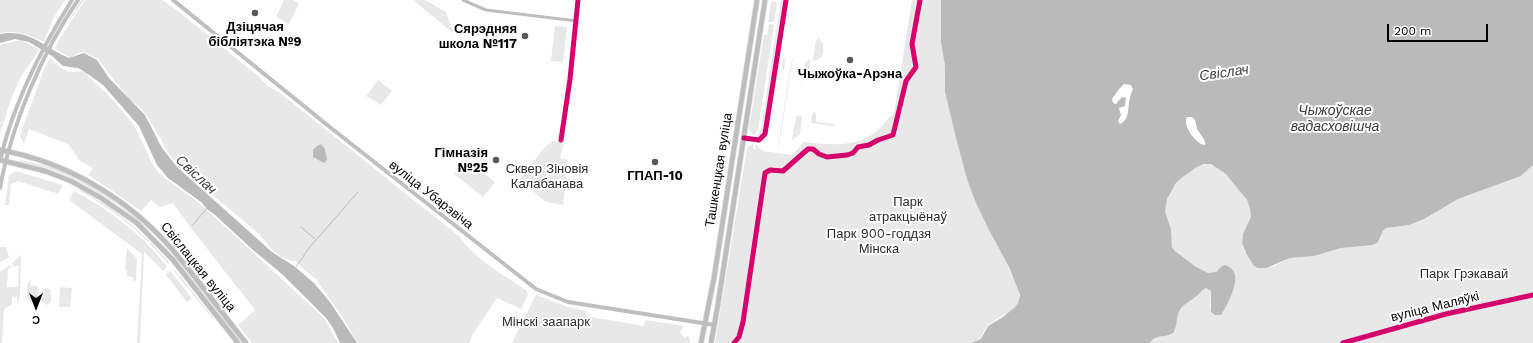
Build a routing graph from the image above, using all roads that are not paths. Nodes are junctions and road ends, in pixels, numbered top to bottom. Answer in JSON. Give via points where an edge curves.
{"nodes":[{"id":1,"x":72,"y":0,"type":"edge"},
{"id":2,"x":78,"y":0,"type":"edge"},
{"id":3,"x":173,"y":0,"type":"edge"},
{"id":4,"x":463,"y":0,"type":"edge"},
{"id":5,"x":578,"y":0,"type":"edge"},
{"id":6,"x":757,"y":0,"type":"edge"},
{"id":7,"x":765,"y":0,"type":"edge"},
{"id":8,"x":786,"y":0,"type":"edge"},
{"id":9,"x":576,"y":21,"type":"junction"},
{"id":10,"x":53,"y":38,"type":"junction"},
{"id":11,"x":39,"y":64,"type":"junction"},
{"id":12,"x":735,"y":137,"type":"junction"},
{"id":13,"x":744,"y":138,"type":"junction"},
{"id":14,"x":561,"y":140,"type":"dead end"},
{"id":15,"x":1,"y":150,"type":"edge"},
{"id":16,"x":8,"y":152,"type":"junction"},
{"id":17,"x":1,"y":160,"type":"edge"},
{"id":18,"x":0,"y":188,"type":"edge"},
{"id":19,"x":1533,"y":295,"type":"edge"},
{"id":20,"x":705,"y":323,"type":"junction"},
{"id":21,"x":714,"y":325,"type":"junction"},
{"id":22,"x":238,"y":343,"type":"edge"},
{"id":23,"x":246,"y":343,"type":"edge"},
{"id":24,"x":701,"y":343,"type":"edge"},
{"id":25,"x":711,"y":343,"type":"edge"},
{"id":26,"x":1343,"y":343,"type":"edge"}],
"edges":[{"from":1,"to":10,"type":"main road"},
{"from":2,"to":10,"type":"main road"},
{"from":3,"to":20,"type":"main road","name":"вуліца Убарэвіча","via":[[536,289],[568,302]]},
{"from":4,"to":9,"type":"street","via":[[486,10]]},
{"from":5,"to":9,"type":"street"},
{"from":6,"to":12,"type":"main road","name":"Ташкенцкая вуліца"},
{"from":7,"to":13,"type":"main road","name":"Ташкенцкая вуліца"},
{"from":8,"to":13,"type":"street","via":[[765,134],[759,140]]},
{"from":9,"to":14,"type":"street"},
{"from":10,"to":11,"type":"main road"},
{"from":11,"to":15,"type":"main road","via":[[20,97]]},
{"from":11,"to":16,"type":"main road"},
{"from":12,"to":13,"type":"main road"},
{"from":12,"to":20,"type":"main road","name":"Ташкенцкая вуліца"},
{"from":13,"to":21,"type":"main road","name":"Ташкенцкая вуліца"},
{"from":15,"to":16,"type":"main road","name":"Свіслацкая вуліца"},
{"from":15,"to":17,"type":"main road"},
{"from":16,"to":17,"type":"main road"},
{"from":16,"to":23,"type":"main road","name":"Свіслацкая вуліца","via":[[49,163],[76,174],[140,217],[179,257]]},
{"from":17,"to":18,"type":"main road"},
{"from":17,"to":22,"type":"main road","name":"Свіслацкая вуліца","via":[[45,171],[71,181],[137,223],[173,260]]},
{"from":19,"to":26,"type":"street","name":"вуліца Маляўкі","via":[[1446,314]]},
{"from":20,"to":21,"type":"main road","name":"вуліца Убарэвіча"},
{"from":20,"to":24,"type":"main road","name":"Ташкенцкая вуліца"},
{"from":21,"to":25,"type":"main road","name":"Ташкенцкая вуліца"}]}
